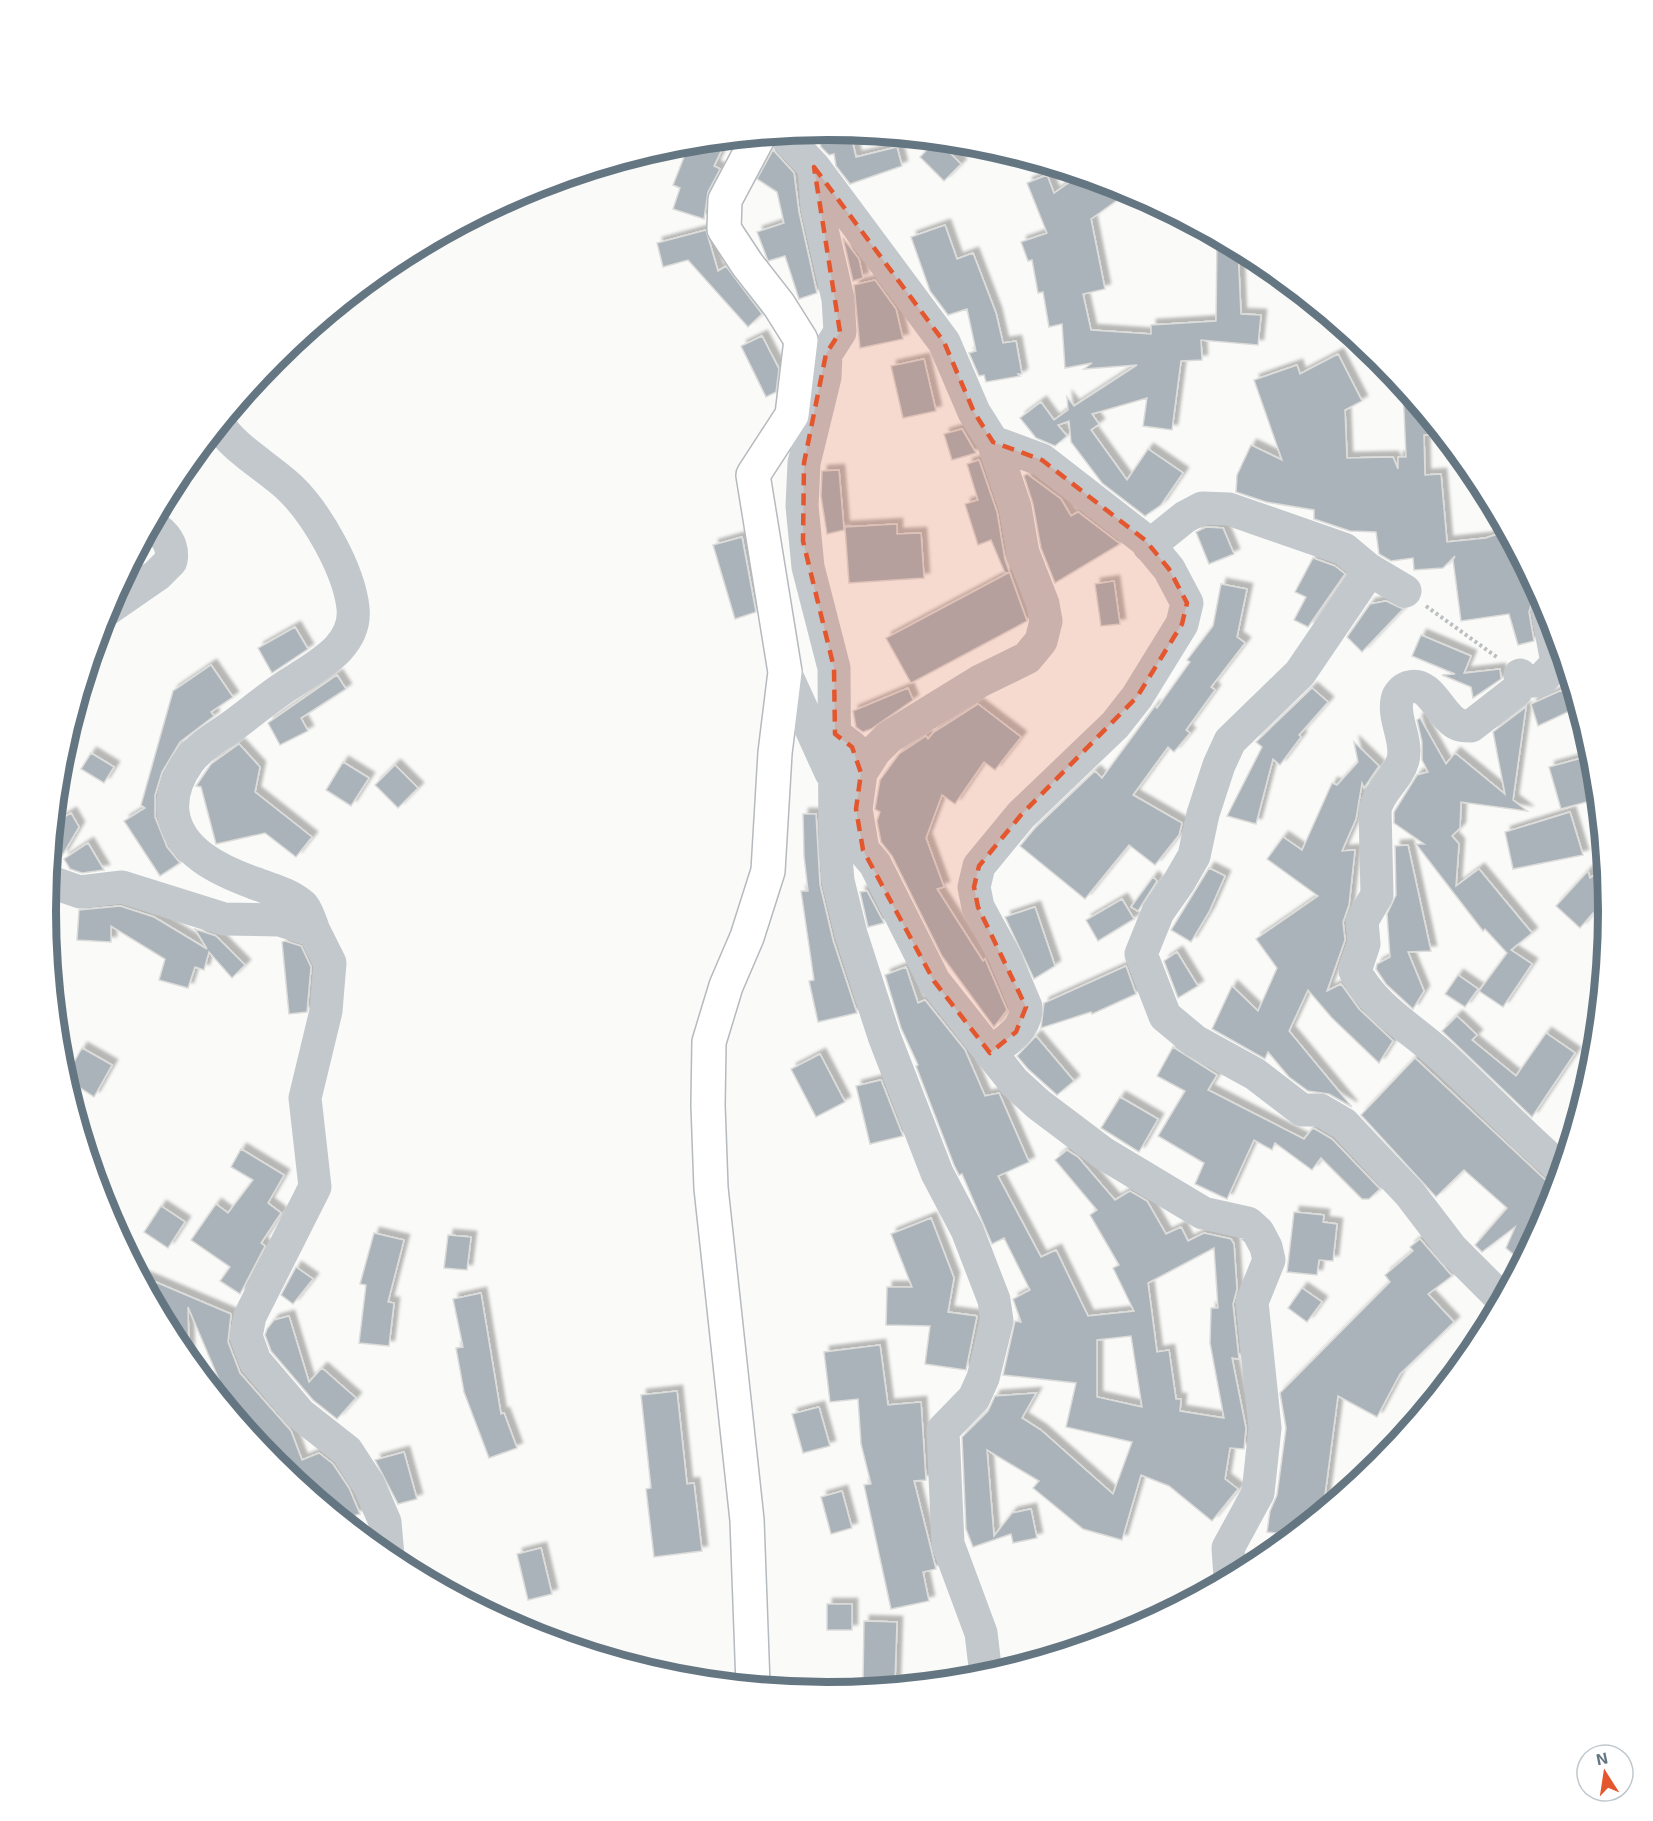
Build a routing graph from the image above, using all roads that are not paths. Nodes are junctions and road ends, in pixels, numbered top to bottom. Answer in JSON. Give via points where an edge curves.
{"nodes":[{"id":1,"x":789,"y":141,"type":"edge"},
{"id":2,"x":755,"y":143,"type":"edge"},
{"id":3,"x":814,"y":167,"type":"junction"},
{"id":4,"x":224,"y":429,"type":"edge"},
{"id":5,"x":993,"y":442,"type":"junction"},
{"id":6,"x":157,"y":529,"type":"edge"},
{"id":7,"x":1149,"y":546,"type":"junction"},
{"id":8,"x":1370,"y":570,"type":"junction"},
{"id":9,"x":1405,"y":591,"type":"road end"},
{"id":10,"x":121,"y":600,"type":"edge"},
{"id":11,"x":1557,"y":663,"type":"edge"},
{"id":12,"x":785,"y":672,"type":"junction"},
{"id":13,"x":848,"y":777,"type":"junction"},
{"id":14,"x":57,"y":884,"type":"edge"},
{"id":15,"x":314,"y":931,"type":"junction"},
{"id":16,"x":990,"y":1053,"type":"junction"},
{"id":17,"x":1555,"y":1163,"type":"edge"},
{"id":18,"x":1496,"y":1293,"type":"edge"},
{"id":19,"x":387,"y":1544,"type":"edge"},
{"id":20,"x":1229,"y":1568,"type":"edge"},
{"id":21,"x":985,"y":1665,"type":"edge"},
{"id":22,"x":753,"y":1678,"type":"edge"}],
"edges":[{"from":1,"to":3,"type":"street"},
{"from":2,"to":12,"type":"main road","via":[[725,200],[724,229],[801,340],[792,416],[753,475]]},
{"from":3,"to":5,"type":"street","via":[[944,342],[974,412]]},
{"from":3,"to":13,"type":"street","via":[[817,208],[838,299],[840,332],[826,354],[825,377],[804,463],[803,541],[834,668],[835,734]]},
{"from":4,"to":15,"type":"street","via":[[310,511],[343,572],[353,608],[351,624],[345,641],[321,664],[208,742],[189,761],[173,793],[173,812],[179,832],[193,851],[229,872],[287,894],[305,908]]},
{"from":5,"to":7,"type":"street","via":[[1042,460]]},
{"from":5,"to":13,"type":"street","via":[[1015,507],[1023,553],[1043,604],[1046,621],[1041,641],[1027,658],[980,681],[889,736]]},
{"from":6,"to":10,"type":"street","via":[[171,545],[171,561]]},
{"from":7,"to":8,"type":"street","via":[[1185,517],[1202,508],[1215,507],[1344,549]]},
{"from":7,"to":16,"type":"street","via":[[1182,590],[1186,603],[1182,624],[1115,725],[1022,815],[979,867],[974,887],[978,907],[1026,1007],[1026,1016],[1016,1032]]},
{"from":8,"to":9,"type":"street"},
{"from":8,"to":18,"type":"street","via":[[1300,673],[1248,722],[1224,751],[1194,856],[1158,912],[1141,954],[1165,1016],[1195,1041],[1255,1074],[1302,1110],[1320,1110],[1344,1124],[1410,1194],[1452,1249]]},
{"from":11,"to":17,"type":"street","via":[[1541,680],[1521,679],[1516,691],[1472,726],[1454,723],[1424,688],[1404,688],[1398,696],[1403,761],[1375,809],[1377,895],[1362,921],[1364,944],[1355,971],[1365,991]]},
{"from":12,"to":13,"type":"street"},
{"from":12,"to":22,"type":"main road","via":[[768,871],[710,1042],[711,1188],[747,1520]]},
{"from":13,"to":16,"type":"street","via":[[863,850],[875,864],[934,981]]},
{"from":13,"to":21,"type":"street","via":[[838,881],[851,934],[884,1036],[937,1173],[967,1230],[994,1300],[997,1321],[983,1378],[974,1398],[943,1430],[948,1544],[981,1633]]},
{"from":14,"to":15,"type":"street","via":[[80,892],[122,887],[224,920],[280,920]]},
{"from":15,"to":19,"type":"street","via":[[330,963],[326,1011],[305,1098],[315,1187],[250,1316],[246,1336],[255,1361],[300,1414],[347,1451],[385,1522]]},
{"from":16,"to":20,"type":"street","via":[[1038,1104],[1103,1153],[1203,1213],[1248,1223],[1266,1247],[1269,1260],[1252,1302],[1265,1428],[1259,1482],[1251,1509],[1228,1548]]}]}
